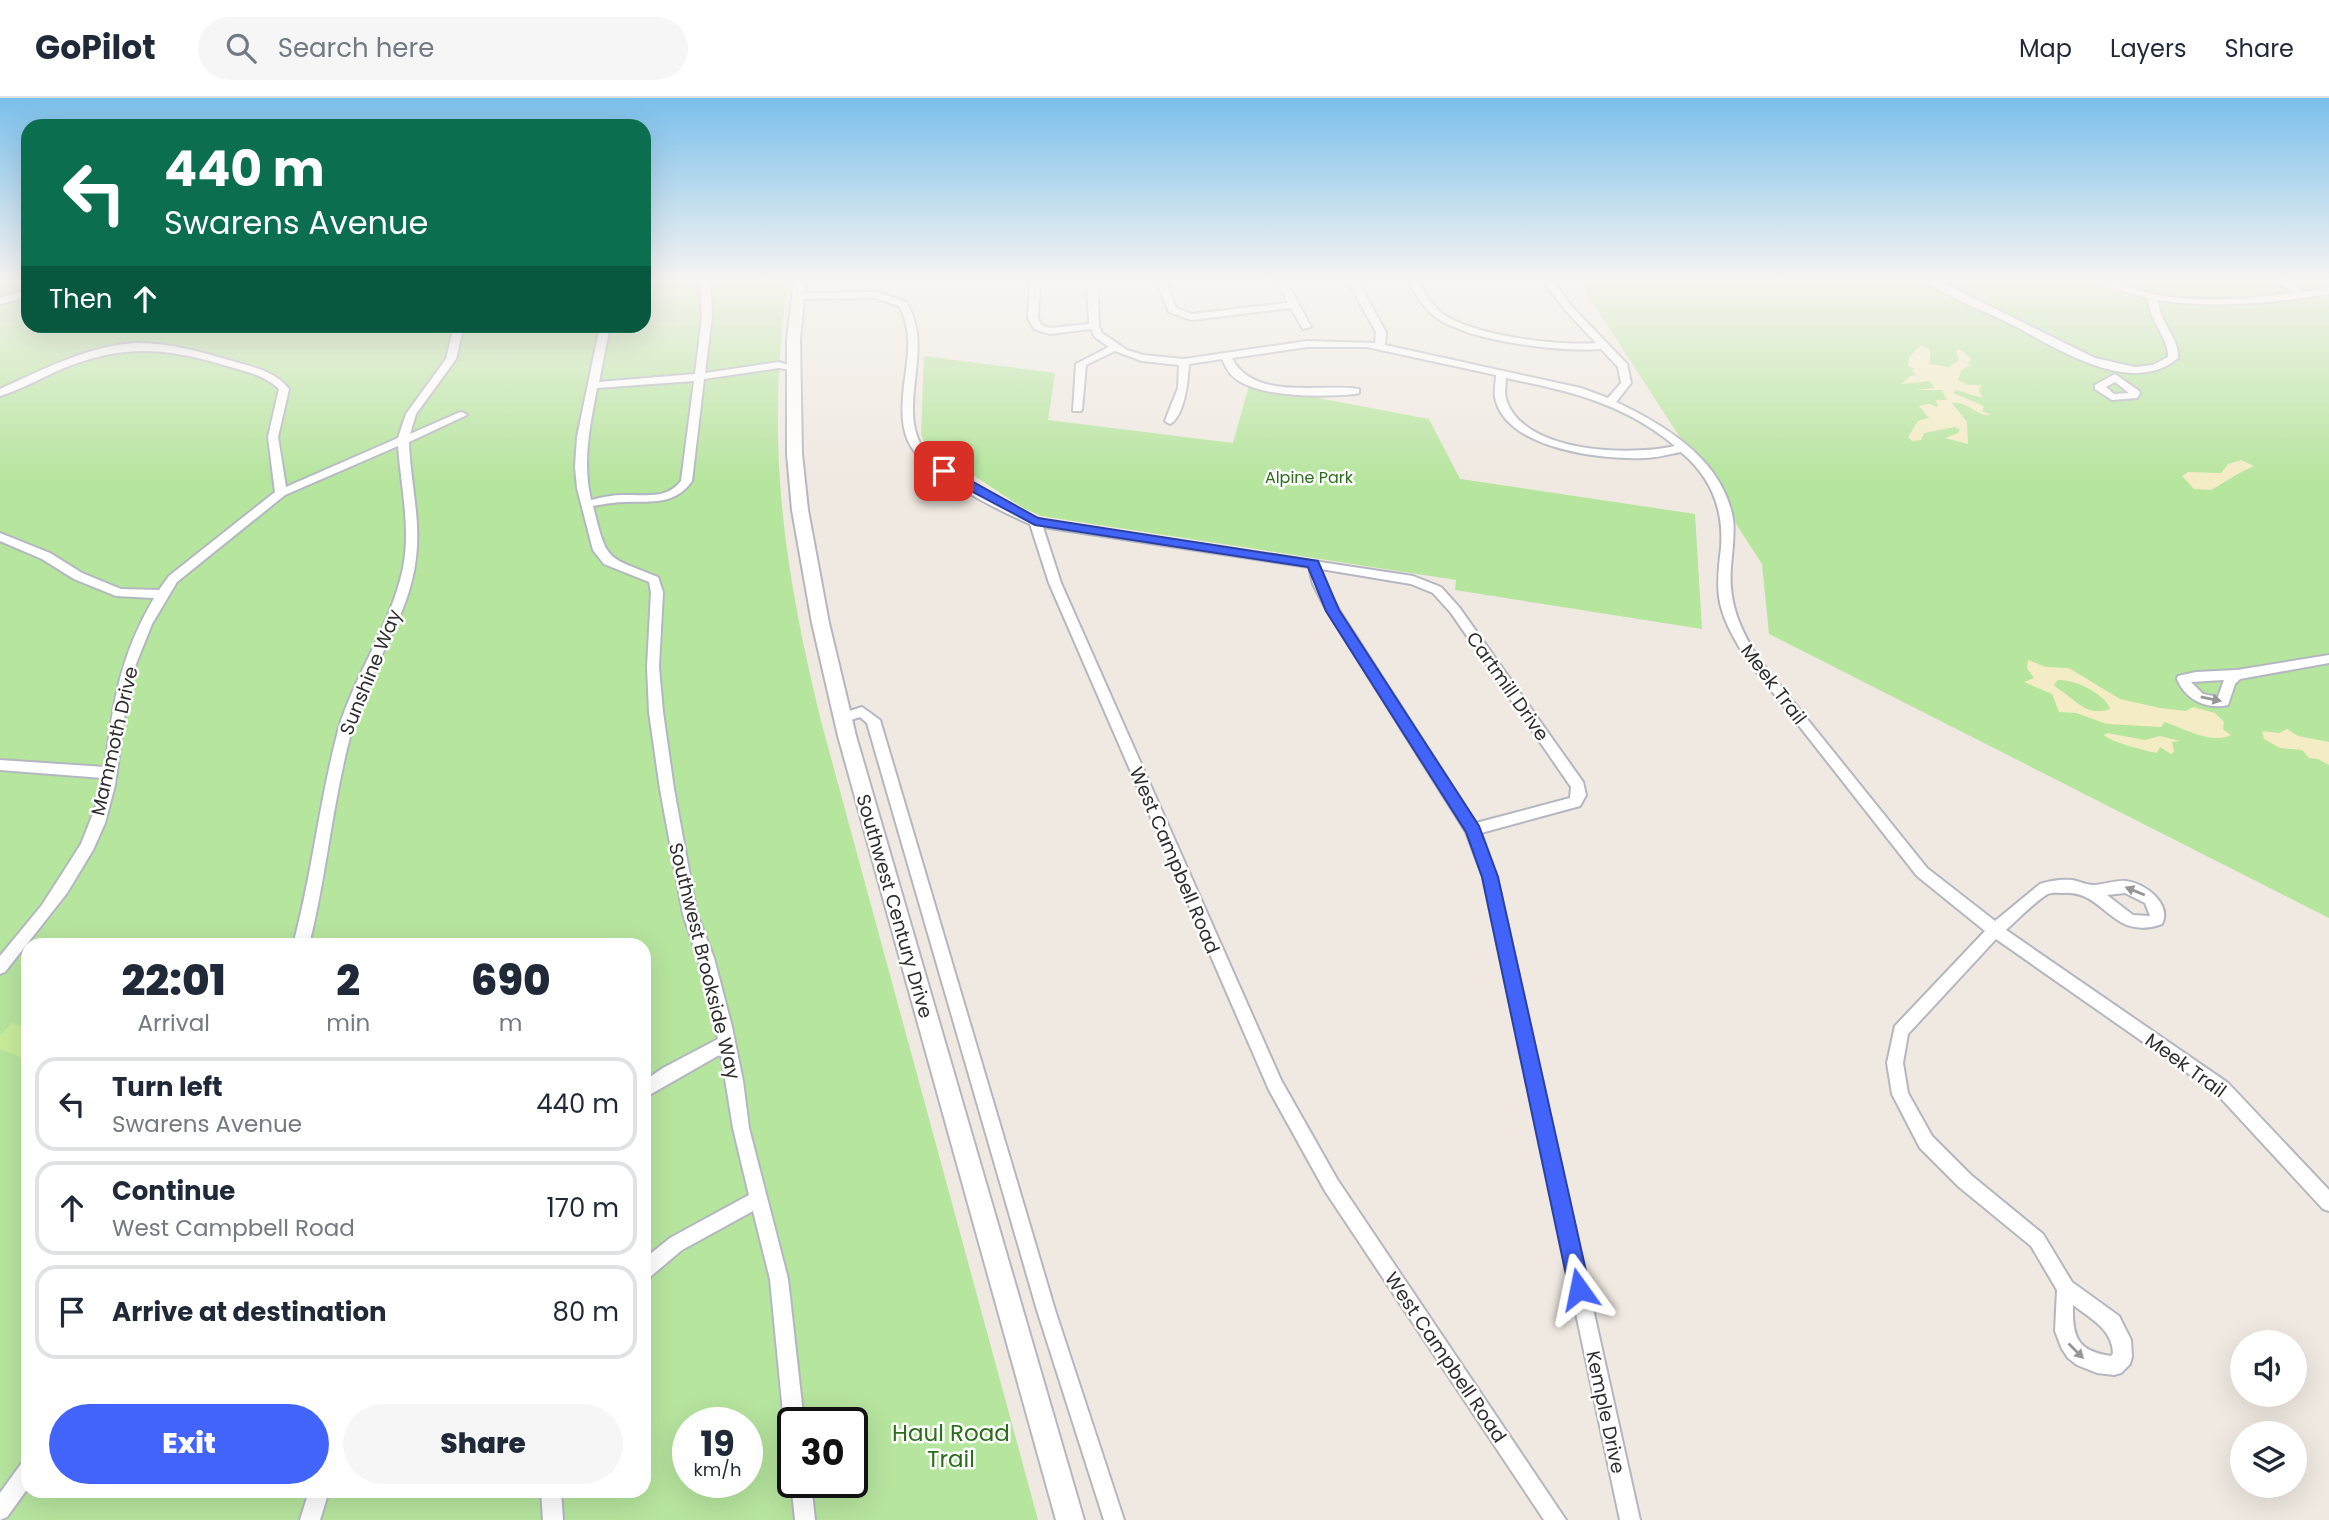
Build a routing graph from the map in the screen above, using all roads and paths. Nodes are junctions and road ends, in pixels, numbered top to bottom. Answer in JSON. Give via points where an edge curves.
{"nodes":[{"id":1,"x":121,"y":346,"type":"edge"},
{"id":2,"x":147,"y":346,"type":"edge"},
{"id":3,"x":454,"y":346,"type":"edge"},
{"id":4,"x":601,"y":346,"type":"edge"},
{"id":5,"x":703,"y":346,"type":"edge"},
{"id":6,"x":791,"y":346,"type":"edge"},
{"id":7,"x":912,"y":346,"type":"edge"},
{"id":8,"x":1292,"y":346,"type":"edge"},
{"id":9,"x":1364,"y":346,"type":"edge"},
{"id":10,"x":1563,"y":346,"type":"edge"},
{"id":11,"x":1597,"y":346,"type":"edge"},
{"id":12,"x":1603,"y":346,"type":"edge"},
{"id":13,"x":2062,"y":346,"type":"edge"},
{"id":14,"x":2173,"y":346,"type":"edge"},
{"id":15,"x":1116,"y":347,"type":"joint"},
{"id":16,"x":1380,"y":347,"type":"joint"},
{"id":17,"x":1226,"y":357,"type":"junction"},
{"id":18,"x":1184,"y":362,"type":"junction"},
{"id":19,"x":789,"y":367,"type":"junction"},
{"id":20,"x":1501,"y":375,"type":"junction"},
{"id":21,"x":1347,"y":376,"type":"dead end"},
{"id":22,"x":699,"y":377,"type":"junction"},
{"id":23,"x":594,"y":385,"type":"junction"},
{"id":24,"x":0,"y":393,"type":"edge"},
{"id":25,"x":1610,"y":402,"type":"junction"},
{"id":26,"x":1077,"y":409,"type":"dead end"},
{"id":27,"x":462,"y":415,"type":"dead end"},
{"id":28,"x":1170,"y":421,"type":"dead end"},
{"id":29,"x":403,"y":440,"type":"junction"},
{"id":30,"x":1683,"y":448,"type":"junction"},
{"id":31,"x":281,"y":493,"type":"junction"},
{"id":32,"x":587,"y":504,"type":"junction"},
{"id":33,"x":1035,"y":521,"type":"junction"},
{"id":34,"x":0,"y":537,"type":"edge"},
{"id":35,"x":1314,"y":564,"type":"junction"},
{"id":36,"x":161,"y":594,"type":"junction"},
{"id":37,"x":2329,"y":659,"type":"edge"},
{"id":38,"x":2236,"y":675,"type":"dead end"},
{"id":39,"x":842,"y":718,"type":"junction"},
{"id":40,"x":0,"y":765,"type":"edge"},
{"id":41,"x":110,"y":774,"type":"junction"},
{"id":42,"x":1473,"y":830,"type":"junction"},
{"id":43,"x":2092,"y":891,"type":"dead end"},
{"id":44,"x":1995,"y":930,"type":"junction"},
{"id":45,"x":22,"y":938,"type":"edge"},
{"id":46,"x":302,"y":938,"type":"edge"},
{"id":47,"x":21,"y":939,"type":"edge"},
{"id":48,"x":0,"y":967,"type":"edge"},
{"id":49,"x":727,"y":1043,"type":"junction"},
{"id":50,"x":651,"y":1085,"type":"edge"},
{"id":51,"x":2326,"y":1196,"type":"edge"},
{"id":52,"x":758,"y":1199,"type":"junction"},
{"id":53,"x":651,"y":1264,"type":"edge"},
{"id":54,"x":2066,"y":1288,"type":"dead end"},
{"id":55,"x":792,"y":1407,"type":"edge"},
{"id":56,"x":21,"y":1481,"type":"edge"},
{"id":57,"x":317,"y":1498,"type":"edge"},
{"id":58,"x":551,"y":1498,"type":"edge"},
{"id":59,"x":803,"y":1498,"type":"edge"},
{"id":60,"x":0,"y":1510,"type":"edge"},
{"id":61,"x":310,"y":1520,"type":"edge"},
{"id":62,"x":552,"y":1520,"type":"edge"},
{"id":63,"x":806,"y":1520,"type":"edge"},
{"id":64,"x":1070,"y":1520,"type":"edge"},
{"id":65,"x":1114,"y":1520,"type":"edge"},
{"id":66,"x":1556,"y":1520,"type":"edge"},
{"id":67,"x":1630,"y":1520,"type":"edge"}],
"edges":[{"from":1,"to":24,"type":"street","via":[[83,356]]},
{"from":2,"to":31,"type":"street","via":[[187,349],[279,382],[284,389],[273,437]]},
{"from":3,"to":29,"type":"street","via":[[448,367],[414,411]]},
{"from":4,"to":23,"type":"street","name":"Southwest Brookside Way"},
{"from":5,"to":22,"type":"street"},
{"from":6,"to":19,"type":"main road","name":"Southwest Century Drive"},
{"from":7,"to":33,"type":"street","via":[[908,409],[909,431],[916,446],[944,471]]},
{"from":8,"to":17,"type":"street","name":"Meek Trail"},
{"from":9,"to":16,"type":"street","name":"Meek Trail"},
{"from":10,"to":11,"type":"street"},
{"from":12,"to":25,"type":"street","via":[[1626,375],[1626,383]]},
{"from":13,"to":14,"type":"street","via":[[2115,372],[2165,364],[2172,358]]},
{"from":15,"to":18,"type":"street","name":"Meek Trail","via":[[1142,358]]},
{"from":15,"to":26,"type":"street","via":[[1081,364]]},
{"from":16,"to":20,"type":"street","name":"Meek Trail"},
{"from":17,"to":18,"type":"street","name":"Meek Trail"},
{"from":17,"to":21,"type":"street","via":[[1234,372],[1254,384],[1357,395]]},
{"from":18,"to":28,"type":"street","via":[[1183,387]]},
{"from":19,"to":22,"type":"street","via":[[777,372]]},
{"from":19,"to":39,"type":"main road","name":"Southwest Century Drive","via":[[797,506]]},
{"from":20,"to":25,"type":"street","name":"Meek Trail"},
{"from":20,"to":30,"type":"street","via":[[1503,411],[1524,430],[1560,445],[1646,455]]},
{"from":22,"to":23,"type":"street"},
{"from":22,"to":32,"type":"street","via":[[683,486],[663,499]]},
{"from":23,"to":32,"type":"street","name":"Southwest Brookside Way","via":[[580,453]]},
{"from":25,"to":30,"type":"street","name":"Meek Trail","via":[[1662,430]]},
{"from":27,"to":29,"type":"street","name":"Mammoth Drive"},
{"from":29,"to":31,"type":"street","name":"Mammoth Drive"},
{"from":29,"to":46,"type":"street","name":"Sunshine Way","via":[[413,534],[408,571],[345,731]]},
{"from":30,"to":44,"type":"street","name":"Meek Trail","via":[[1704,470],[1727,516],[1724,598],[1740,639],[1922,872]]},
{"from":31,"to":36,"type":"street","name":"Mammoth Drive","via":[[173,579]]},
{"from":32,"to":49,"type":"street","name":"Southwest Brookside Way","via":[[597,547],[608,561],[654,580],[653,667],[662,761],[690,914]]},
{"from":33,"to":35,"type":"street"},
{"from":33,"to":66,"type":"street","name":"West Campbell Road","via":[[1055,583],[1275,1085],[1331,1185]]},
{"from":34,"to":36,"type":"street","via":[[120,593]]},
{"from":35,"to":42,"type":"street","name":"Kemple Drive","via":[[1333,611]]},
{"from":35,"to":42,"type":"street","name":"Cartmill Drive","via":[[1413,580],[1437,590],[1578,786],[1575,802],[1507,817]]},
{"from":36,"to":41,"type":"street","name":"Mammoth Drive","via":[[126,674]]},
{"from":37,"to":38,"type":"street"},
{"from":39,"to":64,"type":"main road","name":"Southwest Century Drive"},
{"from":39,"to":65,"type":"street","via":[[862,712],[873,720],[1046,1310]]},
{"from":40,"to":41,"type":"street"},
{"from":41,"to":45,"type":"street","name":"Mammoth Drive","via":[[105,801],[80,855]]},
{"from":42,"to":67,"type":"street","name":"Kemple Drive","via":[[1490,877],[1513,972]]},
{"from":43,"to":44,"type":"street","via":[[2073,886],[2045,888]]},
{"from":44,"to":51,"type":"street","name":"Meek Trail","via":[[2222,1088]]},
{"from":44,"to":54,"type":"street","via":[[1901,1031],[1895,1063],[1900,1094],[1926,1142],[1965,1181],[2038,1240]]},
{"from":47,"to":48,"type":"street","name":"Mammoth Drive"},
{"from":49,"to":50,"type":"street"},
{"from":49,"to":52,"type":"street","name":"Southwest Brookside Way"},
{"from":52,"to":53,"type":"street","via":[[676,1244]]},
{"from":52,"to":55,"type":"street","name":"Southwest Brookside Way","via":[[779,1279]]},
{"from":56,"to":60,"type":"street"},
{"from":57,"to":61,"type":"street"},
{"from":58,"to":62,"type":"street"},
{"from":59,"to":63,"type":"street"}]}
